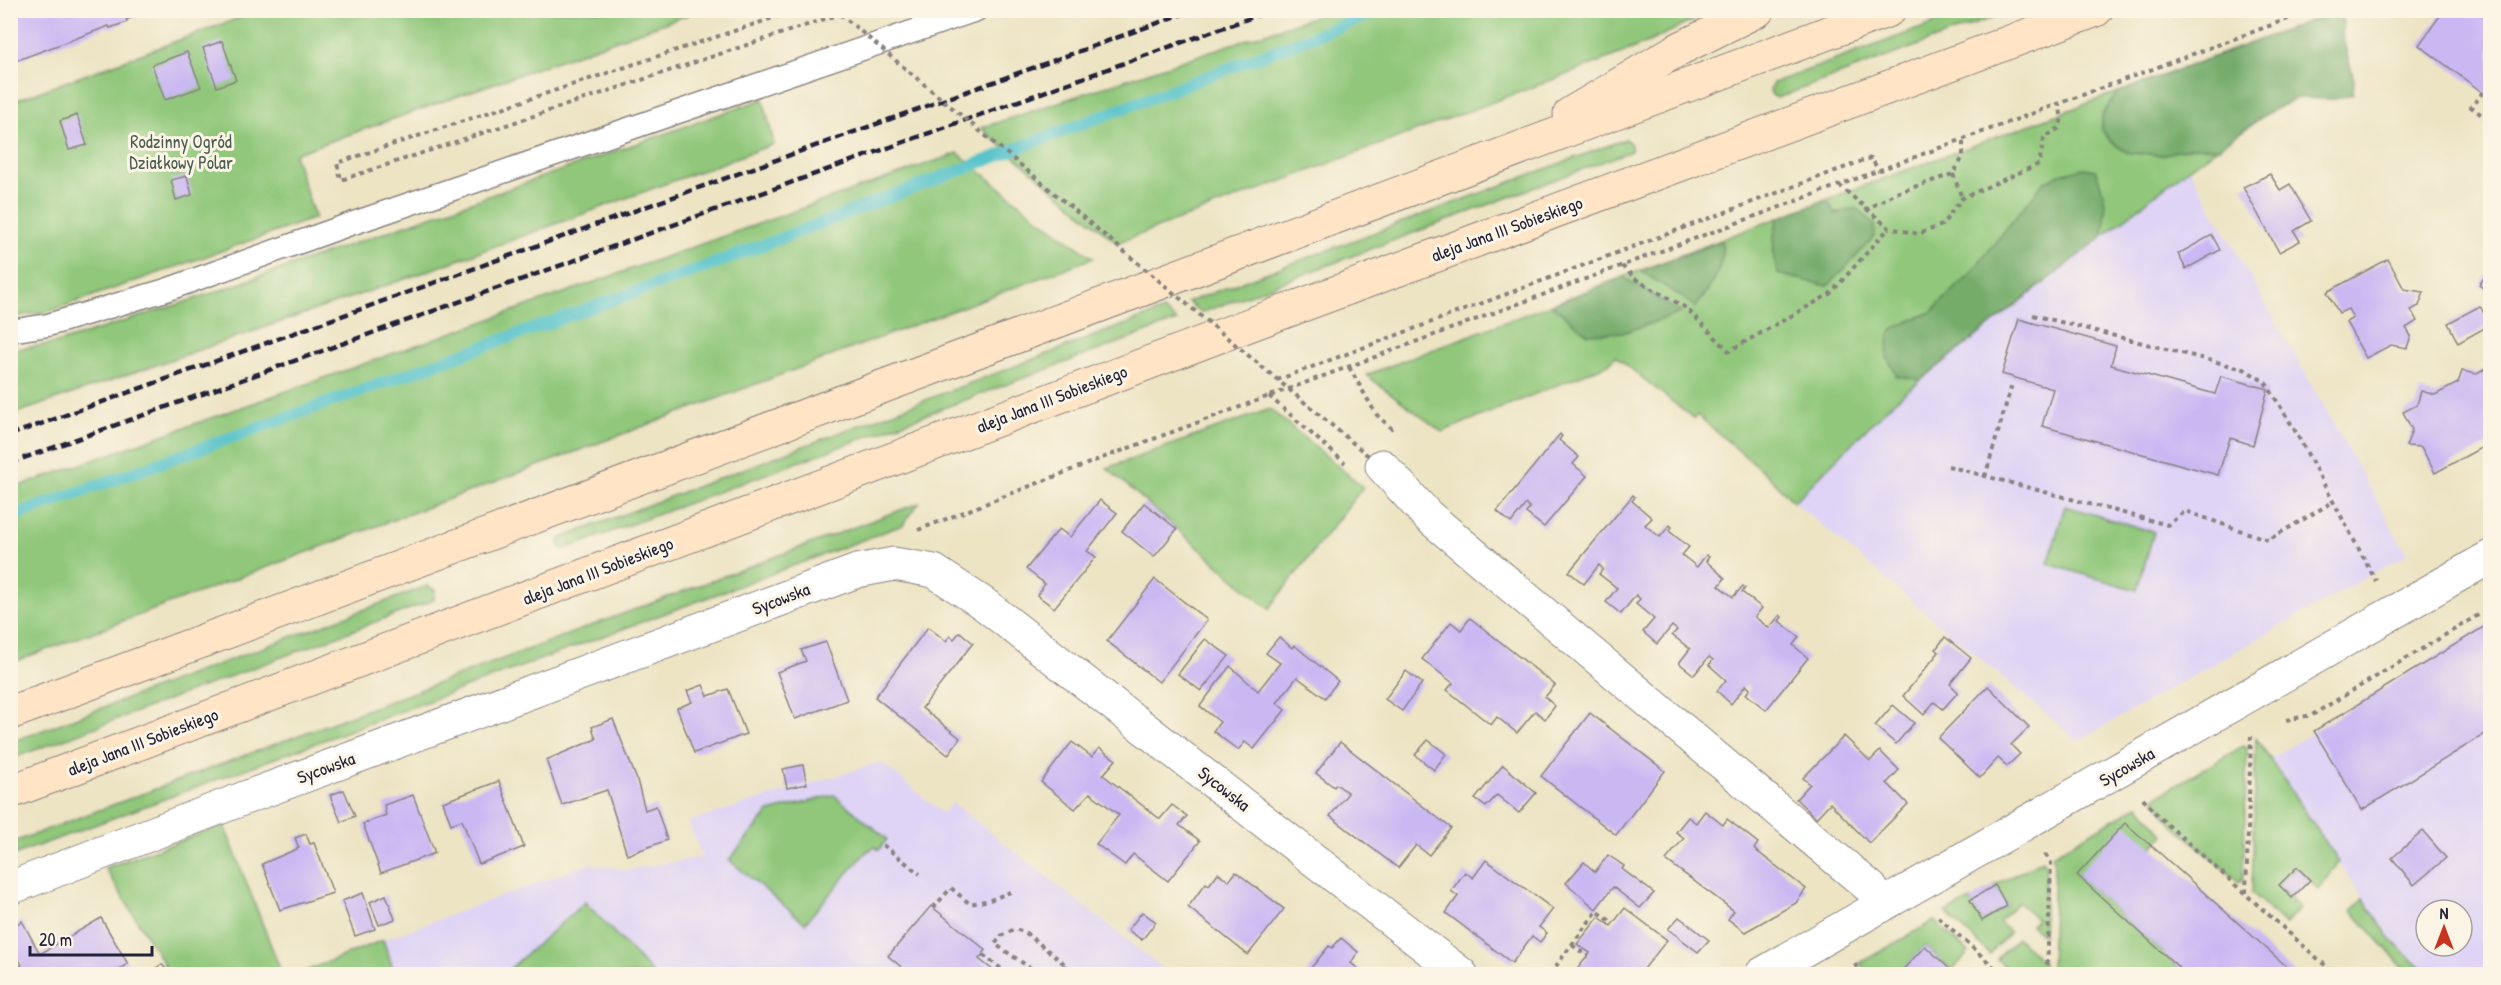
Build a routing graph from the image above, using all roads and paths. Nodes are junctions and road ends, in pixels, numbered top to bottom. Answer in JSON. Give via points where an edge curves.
{"nodes":[{"id":1,"x":797,"y":10,"type":"edge"},
{"id":2,"x":976,"y":10,"type":"edge"},
{"id":3,"x":1758,"y":10,"type":"edge"},
{"id":4,"x":1889,"y":10,"type":"edge"},
{"id":5,"x":2096,"y":10,"type":"edge"},
{"id":6,"x":2312,"y":10,"type":"edge"},
{"id":7,"x":838,"y":12,"type":"edge"},
{"id":8,"x":2483,"y":92,"type":"dead end"},
{"id":9,"x":2059,"y":105,"type":"junction"},
{"id":10,"x":2490,"y":121,"type":"edge"},
{"id":11,"x":1963,"y":140,"type":"junction"},
{"id":12,"x":1500,"y":156,"type":"junction"},
{"id":13,"x":1879,"y":171,"type":"junction"},
{"id":14,"x":1953,"y":174,"type":"junction"},
{"id":15,"x":1839,"y":185,"type":"junction"},
{"id":16,"x":1962,"y":198,"type":"junction"},
{"id":17,"x":1865,"y":210,"type":"junction"},
{"id":18,"x":1889,"y":228,"type":"junction"},
{"id":19,"x":1622,"y":266,"type":"junction"},
{"id":20,"x":2033,"y":315,"type":"dead end"},
{"id":21,"x":10,"y":330,"type":"edge"},
{"id":22,"x":1349,"y":367,"type":"junction"},
{"id":23,"x":1277,"y":380,"type":"junction"},
{"id":24,"x":2012,"y":384,"type":"dead end"},
{"id":25,"x":1269,"y":396,"type":"junction"},
{"id":26,"x":1376,"y":414,"type":"dead end"},
{"id":27,"x":1376,"y":462,"type":"junction"},
{"id":28,"x":1948,"y":466,"type":"dead end"},
{"id":29,"x":1985,"y":477,"type":"junction"},
{"id":30,"x":2333,"y":502,"type":"junction"},
{"id":31,"x":915,"y":531,"type":"dead end"},
{"id":32,"x":2490,"y":557,"type":"edge"},
{"id":33,"x":2372,"y":574,"type":"dead end"},
{"id":34,"x":10,"y":713,"type":"edge"},
{"id":35,"x":2251,"y":733,"type":"dead end"},
{"id":36,"x":10,"y":792,"type":"edge"},
{"id":37,"x":2145,"y":800,"type":"dead end"},
{"id":38,"x":883,"y":845,"type":"dead end"},
{"id":39,"x":2051,"y":863,"type":"dead end"},
{"id":40,"x":920,"y":874,"type":"dead end"},
{"id":41,"x":10,"y":888,"type":"edge"},
{"id":42,"x":1013,"y":891,"type":"dead end"},
{"id":43,"x":2246,"y":894,"type":"junction"},
{"id":44,"x":1881,"y":906,"type":"junction"},
{"id":45,"x":933,"y":908,"type":"dead end"},
{"id":46,"x":1939,"y":918,"type":"dead end"},
{"id":47,"x":1614,"y":923,"type":"dead end"},
{"id":48,"x":1572,"y":945,"type":"junction"},
{"id":49,"x":983,"y":955,"type":"dead end"},
{"id":50,"x":1587,"y":957,"type":"dead end"},
{"id":51,"x":1066,"y":965,"type":"junction"},
{"id":52,"x":1855,"y":965,"type":"dead end"},
{"id":53,"x":1008,"y":975,"type":"edge"},
{"id":54,"x":1039,"y":975,"type":"edge"},
{"id":55,"x":1059,"y":975,"type":"edge"},
{"id":56,"x":1077,"y":975,"type":"edge"},
{"id":57,"x":1461,"y":975,"type":"edge"},
{"id":58,"x":1550,"y":975,"type":"edge"},
{"id":59,"x":1762,"y":975,"type":"edge"},
{"id":60,"x":1860,"y":975,"type":"edge"},
{"id":61,"x":2002,"y":975,"type":"edge"},
{"id":62,"x":2047,"y":975,"type":"edge"},
{"id":63,"x":2335,"y":975,"type":"edge"}],
"edges":[{"from":1,"to":7,"type":"path","via":[[337,164],[341,180]]},
{"from":2,"to":21,"type":"lane","via":[[166,290],[48,326]]},
{"from":3,"to":12,"type":"main road","via":[[1677,50]]},
{"from":4,"to":12,"type":"main road"},
{"from":5,"to":36,"type":"main road","name":"aleja Jana III Sobieskiego"},
{"from":6,"to":9,"type":"path"},
{"from":7,"to":23,"type":"path","bridge":true},
{"from":8,"to":10,"type":"path","via":[[2471,107]]},
{"from":9,"to":11,"type":"path"},
{"from":9,"to":16,"type":"path","via":[[2059,128],[2044,138],[2038,164]]},
{"from":11,"to":13,"type":"path"},
{"from":11,"to":14,"type":"path","via":[[1964,157]]},
{"from":12,"to":34,"type":"main road"},
{"from":13,"to":15,"type":"path"},
{"from":13,"to":23,"type":"path","via":[[1870,158]]},
{"from":14,"to":16,"type":"path"},
{"from":14,"to":17,"type":"path","via":[[1896,193]]},
{"from":15,"to":17,"type":"path"},
{"from":15,"to":19,"type":"path"},
{"from":16,"to":18,"type":"path","via":[[1942,225],[1919,234]]},
{"from":17,"to":18,"type":"path"},
{"from":18,"to":19,"type":"path","via":[[1830,294],[1729,351],[1686,308],[1636,280]]},
{"from":19,"to":22,"type":"path"},
{"from":20,"to":30,"type":"path","via":[[2244,369],[2265,382]]},
{"from":22,"to":25,"type":"path"},
{"from":22,"to":26,"type":"path"},
{"from":23,"to":27,"type":"path","bridge":true},
{"from":24,"to":29,"type":"path"},
{"from":25,"to":27,"type":"path","via":[[1359,475]]},
{"from":25,"to":31,"type":"path"},
{"from":27,"to":44,"type":"street","via":[[1428,516],[1871,888]]},
{"from":28,"to":29,"type":"path"},
{"from":29,"to":30,"type":"path","via":[[2168,525],[2185,511],[2268,540]]},
{"from":30,"to":33,"type":"path"},
{"from":32,"to":44,"type":"street","name":"Sycowska"},
{"from":35,"to":43,"type":"path"},
{"from":37,"to":43,"type":"path"},
{"from":38,"to":40,"type":"path"},
{"from":39,"to":62,"type":"path"},
{"from":41,"to":57,"type":"street","name":"Sycowska","via":[[857,571],[894,564],[933,571],[984,604]]},
{"from":42,"to":45,"type":"path","via":[[970,904],[951,888]]},
{"from":43,"to":63,"type":"path"},
{"from":44,"to":59,"type":"street","name":"Sycowska"},
{"from":46,"to":61,"type":"path"},
{"from":47,"to":48,"type":"path","via":[[1597,911]]},
{"from":48,"to":50,"type":"path"},
{"from":48,"to":58,"type":"path"},
{"from":49,"to":53,"type":"path"},
{"from":51,"to":54,"type":"path","via":[[1026,933],[1014,929],[1001,936],[995,944]]},
{"from":51,"to":55,"type":"path"},
{"from":51,"to":56,"type":"path"},
{"from":52,"to":60,"type":"path"}]}
